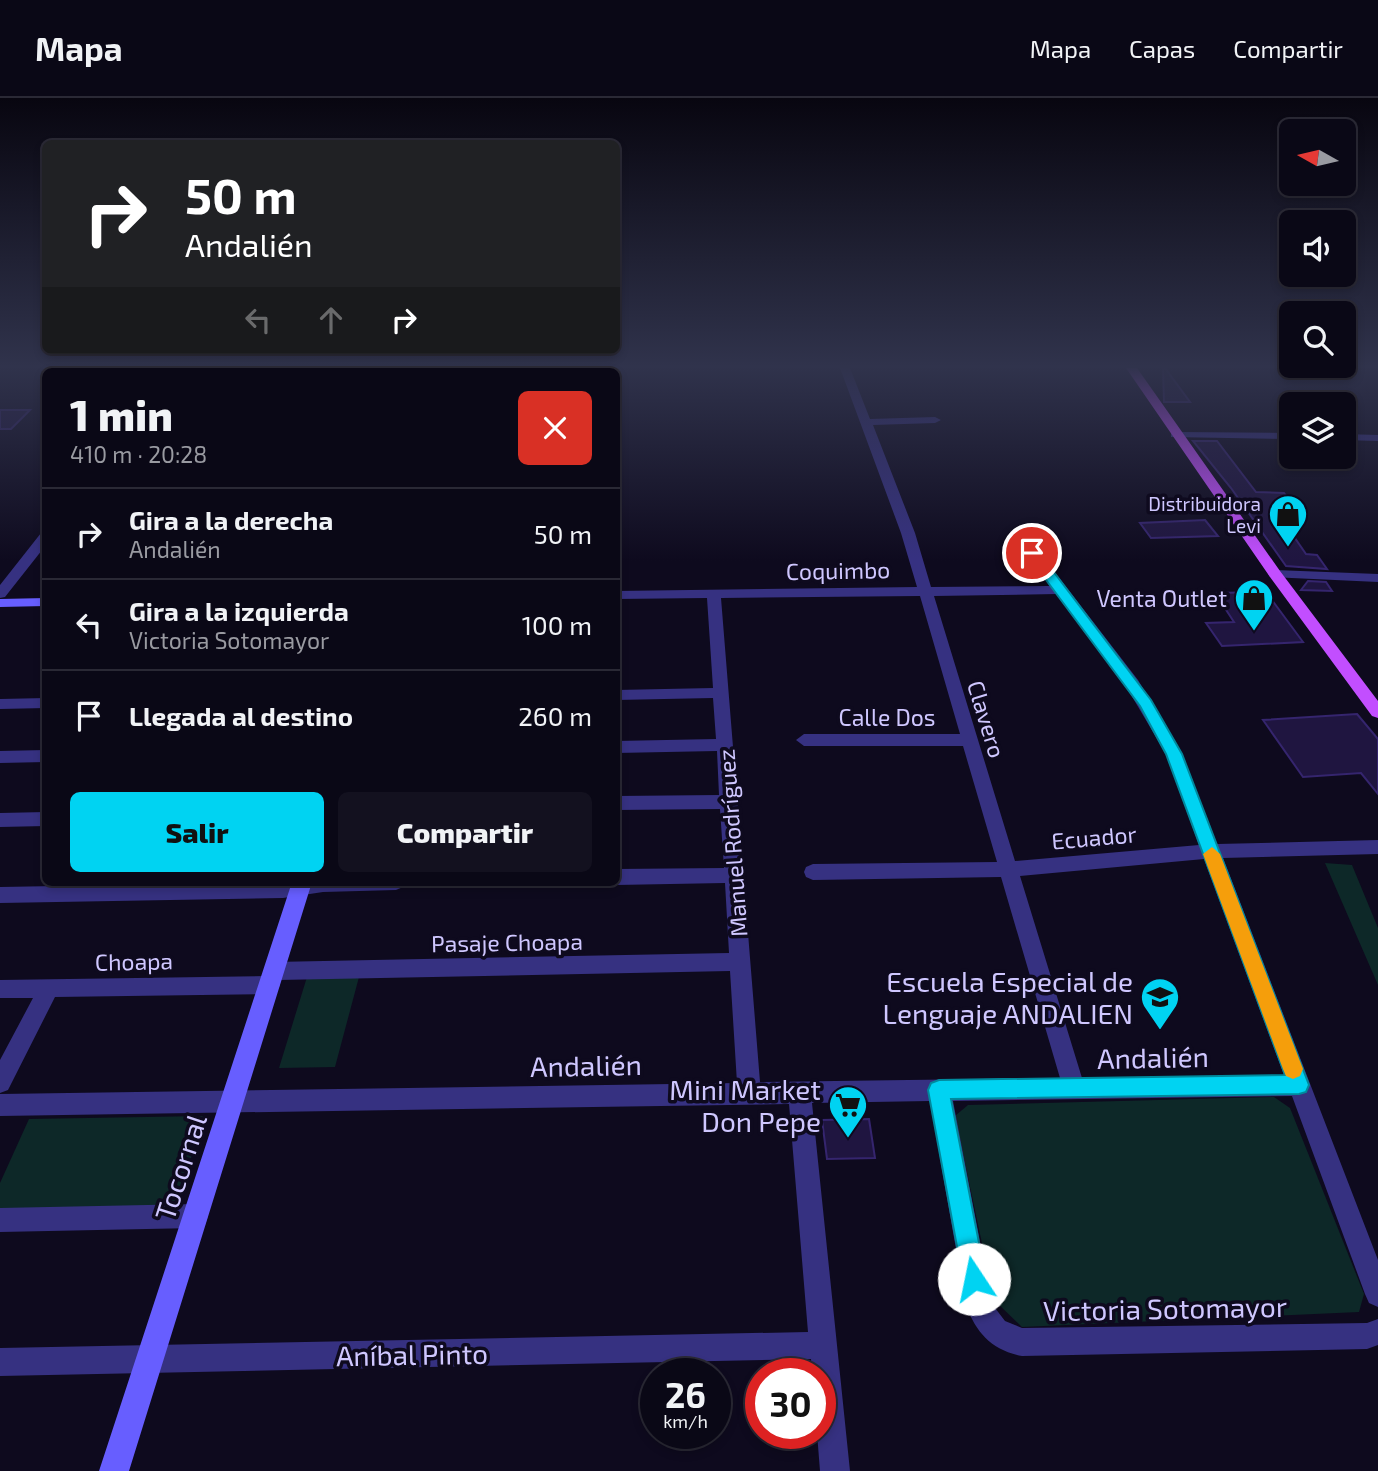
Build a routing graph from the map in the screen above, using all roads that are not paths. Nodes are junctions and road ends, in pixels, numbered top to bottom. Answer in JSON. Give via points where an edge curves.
{"nodes":[{"id":1,"x":871,"y":432,"type":"edge"},
{"id":2,"x":1173,"y":432,"type":"edge"},
{"id":3,"x":1175,"y":435,"type":"junction"},
{"id":4,"x":1279,"y":436,"type":"edge"},
{"id":5,"x":1356,"y":437,"type":"edge"},
{"id":6,"x":1378,"y":438,"type":"edge"},
{"id":7,"x":1018,"y":534,"type":"dead end"},
{"id":8,"x":42,"y":541,"type":"edge"},
{"id":9,"x":1275,"y":574,"type":"junction"},
{"id":10,"x":1378,"y":578,"type":"edge"},
{"id":11,"x":1060,"y":590,"type":"junction"},
{"id":12,"x":925,"y":592,"type":"junction"},
{"id":13,"x":0,"y":594,"type":"edge"},
{"id":14,"x":714,"y":594,"type":"junction"},
{"id":15,"x":620,"y":595,"type":"edge"},
{"id":16,"x":42,"y":602,"type":"edge"},
{"id":17,"x":0,"y":603,"type":"edge"},
{"id":18,"x":721,"y":693,"type":"junction"},
{"id":19,"x":620,"y":695,"type":"edge"},
{"id":20,"x":1372,"y":695,"type":"edge"},
{"id":21,"x":0,"y":704,"type":"edge"},
{"id":22,"x":42,"y":704,"type":"edge"},
{"id":23,"x":1378,"y":712,"type":"edge"},
{"id":24,"x":804,"y":740,"type":"dead end"},
{"id":25,"x":970,"y":740,"type":"junction"},
{"id":26,"x":725,"y":745,"type":"junction"},
{"id":27,"x":620,"y":747,"type":"edge"},
{"id":28,"x":42,"y":756,"type":"edge"},
{"id":29,"x":0,"y":757,"type":"edge"},
{"id":30,"x":728,"y":802,"type":"junction"},
{"id":31,"x":620,"y":803,"type":"edge"},
{"id":32,"x":42,"y":819,"type":"edge"},
{"id":33,"x":0,"y":820,"type":"edge"},
{"id":34,"x":1378,"y":847,"type":"edge"},
{"id":35,"x":1211,"y":851,"type":"junction"},
{"id":36,"x":1009,"y":869,"type":"junction"},
{"id":37,"x":813,"y":872,"type":"dead end"},
{"id":38,"x":734,"y":875,"type":"junction"},
{"id":39,"x":620,"y":877,"type":"edge"},
{"id":40,"x":296,"y":886,"type":"edge"},
{"id":41,"x":301,"y":886,"type":"edge"},
{"id":42,"x":92,"y":887,"type":"edge"},
{"id":43,"x":0,"y":895,"type":"edge"},
{"id":44,"x":740,"y":961,"type":"junction"},
{"id":45,"x":272,"y":978,"type":"junction"},
{"id":46,"x":0,"y":989,"type":"edge"},
{"id":47,"x":49,"y":989,"type":"junction"},
{"id":48,"x":0,"y":1082,"type":"edge"},
{"id":49,"x":1299,"y":1085,"type":"junction"},
{"id":50,"x":1074,"y":1087,"type":"junction"},
{"id":51,"x":939,"y":1090,"type":"junction"},
{"id":52,"x":799,"y":1092,"type":"junction"},
{"id":53,"x":749,"y":1093,"type":"junction"},
{"id":54,"x":233,"y":1101,"type":"junction"},
{"id":55,"x":0,"y":1105,"type":"edge"},
{"id":56,"x":196,"y":1216,"type":"junction"},
{"id":57,"x":0,"y":1220,"type":"edge"},
{"id":58,"x":1378,"y":1294,"type":"edge"},
{"id":59,"x":1378,"y":1332,"type":"edge"},
{"id":60,"x":823,"y":1345,"type":"junction"},
{"id":61,"x":150,"y":1359,"type":"junction"},
{"id":62,"x":0,"y":1362,"type":"edge"},
{"id":63,"x":114,"y":1471,"type":"edge"},
{"id":64,"x":835,"y":1471,"type":"edge"}],
"edges":[{"from":1,"to":12,"type":"street","name":"Clavero"},
{"from":2,"to":3,"type":"main road"},
{"from":3,"to":4,"type":"street"},
{"from":3,"to":9,"type":"main road"},
{"from":5,"to":6,"type":"street"},
{"from":7,"to":11,"type":"street"},
{"from":8,"to":13,"type":"street"},
{"from":9,"to":10,"type":"street"},
{"from":9,"to":20,"type":"main road"},
{"from":11,"to":12,"type":"street","name":"Coquimbo"},
{"from":11,"to":35,"type":"street","via":[[1161,728]]},
{"from":12,"to":14,"type":"street","name":"Coquimbo"},
{"from":12,"to":25,"type":"street","name":"Clavero"},
{"from":14,"to":15,"type":"street","name":"Coquimbo"},
{"from":14,"to":18,"type":"street","name":"Manuel Rodríguez"},
{"from":16,"to":17,"type":"street"},
{"from":18,"to":19,"type":"street"},
{"from":18,"to":26,"type":"street","name":"Manuel Rodríguez"},
{"from":20,"to":23,"type":"main road"},
{"from":21,"to":22,"type":"street"},
{"from":24,"to":25,"type":"street","name":"Calle Dos"},
{"from":25,"to":36,"type":"street","name":"Clavero"},
{"from":26,"to":27,"type":"street"},
{"from":26,"to":30,"type":"street","name":"Manuel Rodríguez"},
{"from":28,"to":29,"type":"street"},
{"from":30,"to":31,"type":"street"},
{"from":30,"to":38,"type":"street","name":"Manuel Rodríguez"},
{"from":32,"to":33,"type":"street"},
{"from":34,"to":35,"type":"street","name":"Ecuador"},
{"from":35,"to":36,"type":"street","name":"Ecuador"},
{"from":35,"to":49,"type":"street"},
{"from":36,"to":37,"type":"street","name":"Ecuador"},
{"from":36,"to":50,"type":"street","name":"Clavero"},
{"from":38,"to":39,"type":"street"},
{"from":38,"to":44,"type":"street","name":"Manuel Rodríguez"},
{"from":40,"to":42,"type":"street","via":[[283,890]]},
{"from":41,"to":45,"type":"street","name":"Tocornal"},
{"from":42,"to":43,"type":"street"},
{"from":44,"to":45,"type":"street","name":"Pasaje Choapa"},
{"from":44,"to":53,"type":"street","name":"Manuel Rodríguez"},
{"from":45,"to":47,"type":"street","name":"Choapa"},
{"from":45,"to":54,"type":"street","name":"Tocornal"},
{"from":46,"to":47,"type":"street","name":"Choapa"},
{"from":47,"to":48,"type":"street"},
{"from":49,"to":50,"type":"street","name":"Andalién"},
{"from":49,"to":58,"type":"street"},
{"from":50,"to":51,"type":"street","name":"Andalién"},
{"from":51,"to":52,"type":"street","name":"Andalién"},
{"from":51,"to":59,"type":"street","name":"Victoria Sotomayor","via":[[979,1306],[988,1325],[1004,1338],[1022,1342],[1367,1336]]},
{"from":52,"to":53,"type":"street","name":"Andalién"},
{"from":52,"to":60,"type":"street"},
{"from":53,"to":54,"type":"street","name":"Andalién"},
{"from":54,"to":55,"type":"street","name":"Andalién"},
{"from":54,"to":56,"type":"street","name":"Tocornal"},
{"from":56,"to":57,"type":"street"},
{"from":56,"to":61,"type":"street","name":"Tocornal"},
{"from":60,"to":61,"type":"street","name":"Aníbal Pinto"},
{"from":60,"to":64,"type":"street"},
{"from":61,"to":62,"type":"street","name":"Aníbal Pinto"},
{"from":61,"to":63,"type":"street","name":"Tocornal"}]}
